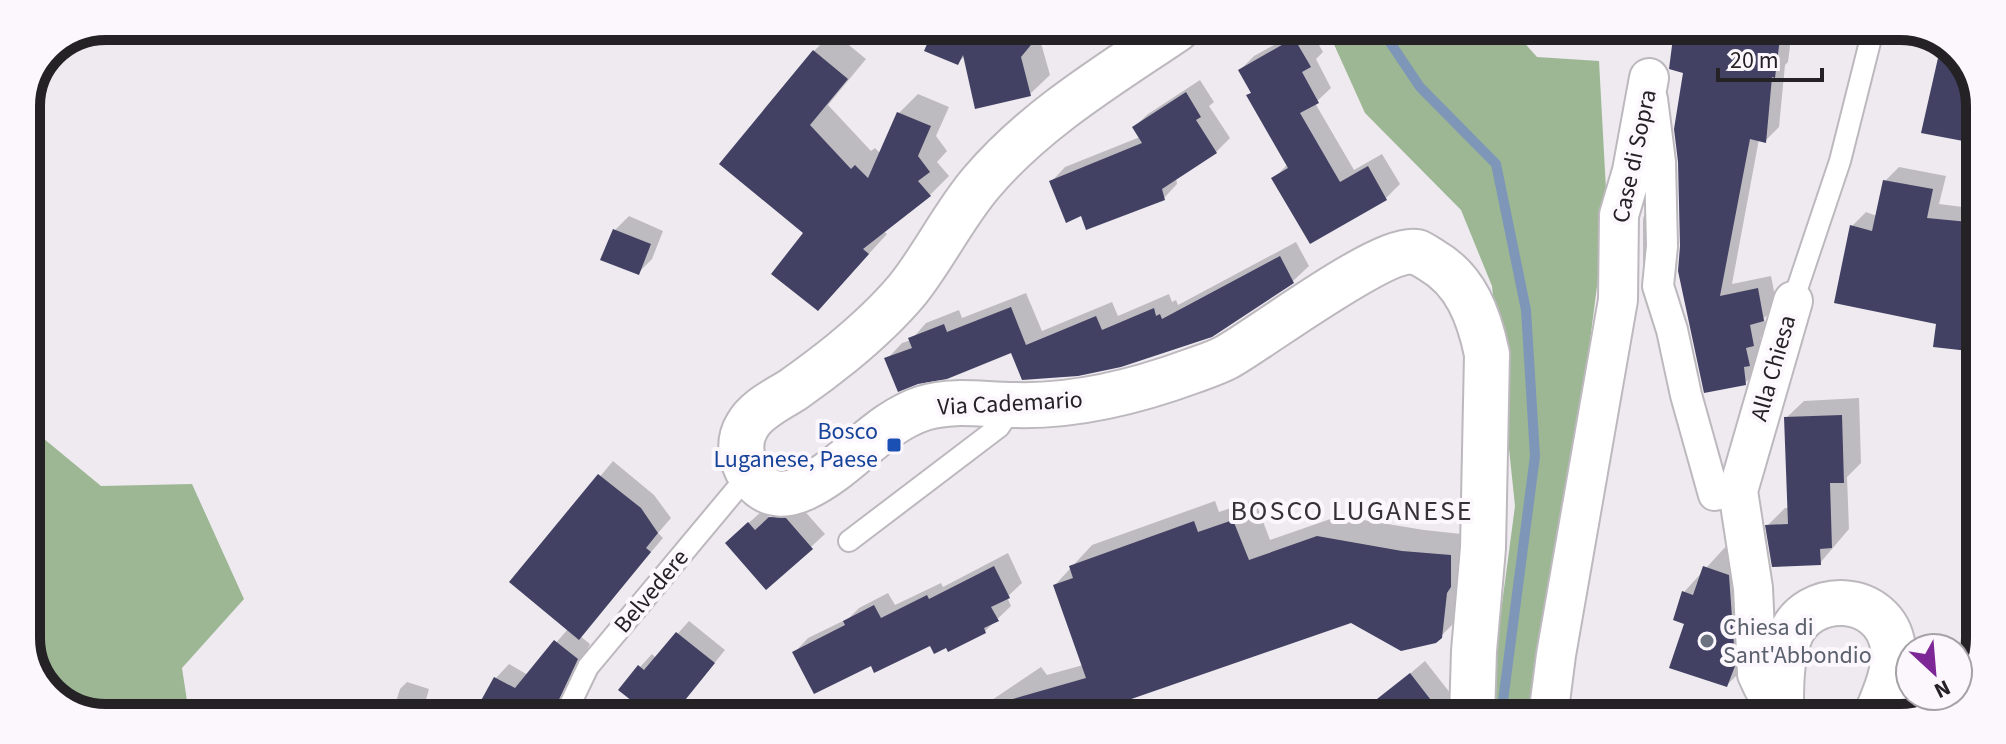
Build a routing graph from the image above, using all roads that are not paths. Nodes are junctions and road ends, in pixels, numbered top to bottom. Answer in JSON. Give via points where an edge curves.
{"nodes":[{"id":1,"x":1161,"y":40,"type":"edge"},
{"id":2,"x":1870,"y":40,"type":"edge"},
{"id":3,"x":1649,"y":78,"type":"joint"},
{"id":4,"x":1793,"y":301,"type":"joint"},
{"id":5,"x":1014,"y":405,"type":"junction"},
{"id":6,"x":749,"y":474,"type":"junction"},
{"id":7,"x":1738,"y":491,"type":"junction"},
{"id":8,"x":849,"y":541,"type":"dead end"},
{"id":9,"x":570,"y":704,"type":"edge"},
{"id":10,"x":1472,"y":704,"type":"edge"},
{"id":11,"x":1550,"y":704,"type":"edge"},
{"id":12,"x":1775,"y":704,"type":"edge"},
{"id":13,"x":1782,"y":704,"type":"edge"},
{"id":14,"x":1880,"y":704,"type":"edge"}],
"edges":[{"from":1,"to":6,"type":"street","via":[[1003,158],[884,315],[747,425],[741,449]]},
{"from":2,"to":4,"type":"lane","name":"Alla Chiesa","via":[[1840,161]]},
{"from":3,"to":7,"type":"street","name":"Case di Sopra","via":[[1660,162],[1658,286],[1714,495]]},
{"from":3,"to":11,"type":"street","name":"Case di Sopra","via":[[1619,215],[1618,300]]},
{"from":4,"to":7,"type":"street","name":"Alla Chiesa"},
{"from":5,"to":6,"type":"street","name":"Via Cademario","via":[[975,402],[923,408],[900,419],[810,486],[784,495],[758,485]]},
{"from":5,"to":8,"type":"lane","via":[[999,427]]},
{"from":5,"to":10,"type":"street","name":"Via Cademario","via":[[1078,401],[1171,378],[1224,359],[1395,254],[1417,252],[1437,264],[1470,300],[1487,354],[1483,548]]},
{"from":6,"to":9,"type":"lane","name":"Belvedere","via":[[588,667]]},
{"from":7,"to":12,"type":"street","name":"Alla Chiesa","via":[[1753,588],[1757,674]]},
{"from":13,"to":14,"type":"street","via":[[1789,636],[1812,610],[1850,602],[1877,615],[1893,645],[1893,664]]}]}
